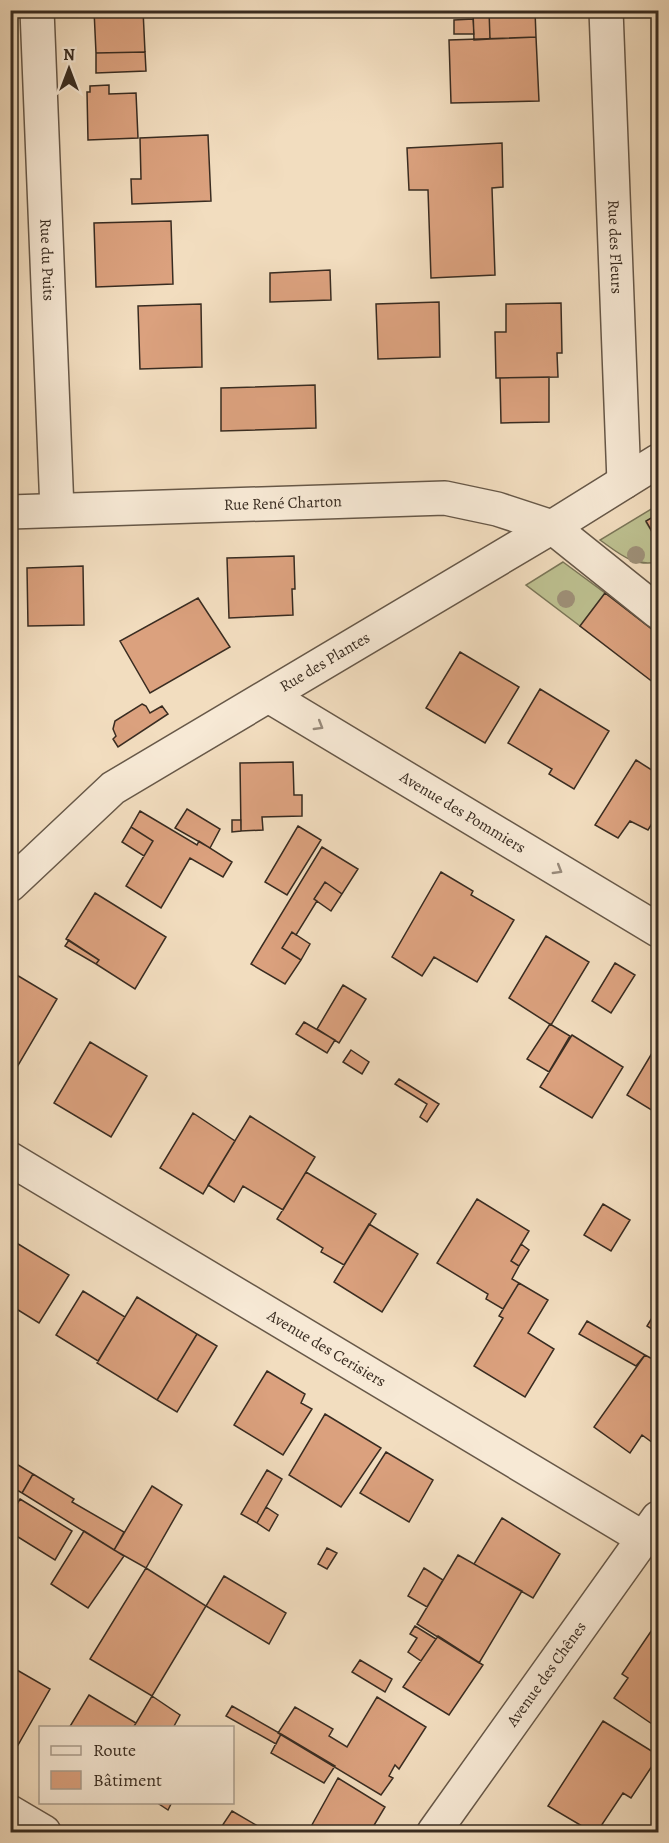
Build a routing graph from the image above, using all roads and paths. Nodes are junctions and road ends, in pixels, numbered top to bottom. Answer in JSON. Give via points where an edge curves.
{"nodes":[{"id":1,"x":37,"y":10,"type":"edge"},
{"id":2,"x":606,"y":10,"type":"edge"},
{"id":3,"x":658,"y":461,"type":"edge"},
{"id":4,"x":624,"y":482,"type":"junction"},
{"id":5,"x":57,"y":510,"type":"junction"},
{"id":6,"x":10,"y":512,"type":"edge"},
{"id":7,"x":552,"y":527,"type":"junction"},
{"id":8,"x":655,"y":603,"type":"edge"},
{"id":9,"x":269,"y":696,"type":"junction"},
{"id":10,"x":10,"y":885,"type":"edge"},
{"id":11,"x":658,"y":930,"type":"edge"},
{"id":12,"x":10,"y":1159,"type":"edge"},
{"id":13,"x":651,"y":1528,"type":"edge"},
{"id":14,"x":10,"y":1812,"type":"edge"},
{"id":15,"x":44,"y":1833,"type":"edge"},
{"id":16,"x":434,"y":1833,"type":"edge"}],
"edges":[{"from":1,"to":5,"type":"street","name":"Rue du Puits"},
{"from":2,"to":4,"type":"street","name":"Rue des Fleurs"},
{"from":3,"to":4,"type":"street","name":"Rue des Plantes"},
{"from":4,"to":7,"type":"street","name":"Rue des Plantes"},
{"from":5,"to":6,"type":"street","name":"Rue René Charton"},
{"from":5,"to":7,"type":"street","name":"Rue René Charton","via":[[445,498]]},
{"from":7,"to":8,"type":"street"},
{"from":7,"to":9,"type":"street","name":"Rue des Plantes"},
{"from":9,"to":10,"type":"street","name":"Rue des Plantes","via":[[113,788]]},
{"from":9,"to":11,"type":"street","name":"Avenue des Pommiers","one_way":true},
{"from":12,"to":13,"type":"street","name":"Avenue des Cerisiers"},
{"from":13,"to":16,"type":"street","name":"Avenue des Chênes"},
{"from":14,"to":15,"type":"street"}]}
